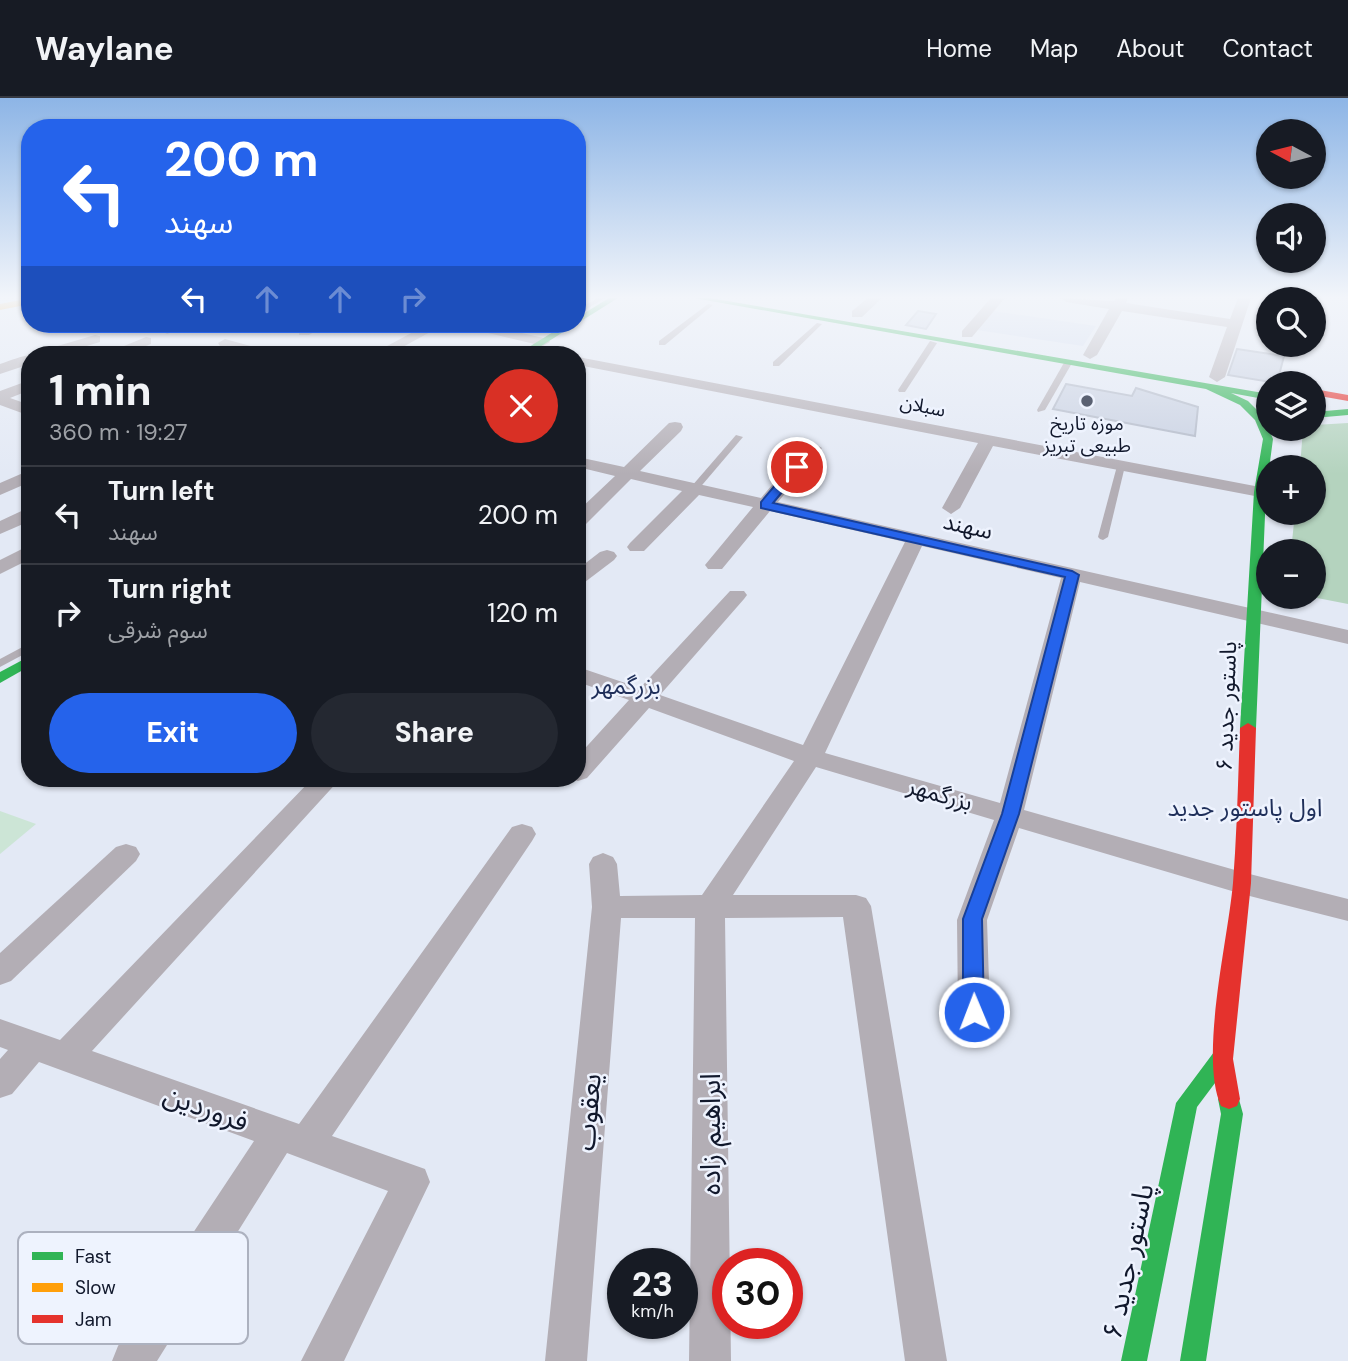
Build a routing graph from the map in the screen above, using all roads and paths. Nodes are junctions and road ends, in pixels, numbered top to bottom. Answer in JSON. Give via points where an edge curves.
{"nodes":[{"id":1,"x":784,"y":357,"type":"edge"},
{"id":2,"x":925,"y":357,"type":"edge"},
{"id":3,"x":1045,"y":357,"type":"edge"},
{"id":4,"x":1099,"y":357,"type":"edge"},
{"id":5,"x":1223,"y":357,"type":"edge"},
{"id":6,"x":21,"y":362,"type":"edge"},
{"id":7,"x":586,"y":363,"type":"edge"},
{"id":8,"x":1068,"y":363,"type":"junction"},
{"id":9,"x":776,"y":364,"type":"dead end"},
{"id":10,"x":0,"y":369,"type":"edge"},
{"id":11,"x":1214,"y":382,"type":"junction"},
{"id":12,"x":1256,"y":384,"type":"edge"},
{"id":13,"x":21,"y":389,"type":"edge"},
{"id":14,"x":902,"y":390,"type":"dead end"},
{"id":15,"x":1256,"y":393,"type":"edge"},
{"id":16,"x":1326,"y":394,"type":"edge"},
{"id":17,"x":0,"y":398,"type":"edge"},
{"id":18,"x":1348,"y":398,"type":"edge"},
{"id":19,"x":21,"y":407,"type":"edge"},
{"id":20,"x":1326,"y":407,"type":"edge"},
{"id":21,"x":1041,"y":410,"type":"dead end"},
{"id":22,"x":1348,"y":411,"type":"edge"},
{"id":23,"x":1326,"y":414,"type":"edge"},
{"id":24,"x":1256,"y":415,"type":"edge"},
{"id":25,"x":675,"y":427,"type":"dead end"},
{"id":26,"x":739,"y":438,"type":"dead end"},
{"id":27,"x":988,"y":440,"type":"junction"},
{"id":28,"x":813,"y":448,"type":"dead end"},
{"id":29,"x":586,"y":464,"type":"edge"},
{"id":30,"x":1121,"y":466,"type":"junction"},
{"id":31,"x":627,"y":474,"type":"junction"},
{"id":32,"x":21,"y":480,"type":"edge"},
{"id":33,"x":694,"y":489,"type":"junction"},
{"id":34,"x":0,"y":490,"type":"edge"},
{"id":35,"x":1256,"y":491,"type":"edge"},
{"id":36,"x":765,"y":505,"type":"junction"},
{"id":37,"x":951,"y":508,"type":"dead end"},
{"id":38,"x":586,"y":513,"type":"edge"},
{"id":39,"x":21,"y":518,"type":"edge"},
{"id":40,"x":1258,"y":525,"type":"edge"},
{"id":41,"x":1,"y":528,"type":"edge"},
{"id":42,"x":1103,"y":537,"type":"dead end"},
{"id":43,"x":916,"y":539,"type":"junction"},
{"id":44,"x":637,"y":547,"type":"dead end"},
{"id":45,"x":21,"y":556,"type":"edge"},
{"id":46,"x":607,"y":556,"type":"dead end"},
{"id":47,"x":715,"y":565,"type":"dead end"},
{"id":48,"x":0,"y":568,"type":"edge"},
{"id":49,"x":586,"y":572,"type":"edge"},
{"id":50,"x":1072,"y":575,"type":"junction"},
{"id":51,"x":737,"y":595,"type":"dead end"},
{"id":52,"x":1252,"y":615,"type":"junction"},
{"id":53,"x":1348,"y":637,"type":"edge"},
{"id":54,"x":21,"y":659,"type":"edge"},
{"id":55,"x":21,"y":663,"type":"edge"},
{"id":56,"x":0,"y":664,"type":"edge"},
{"id":57,"x":586,"y":677,"type":"edge"},
{"id":58,"x":0,"y":678,"type":"edge"},
{"id":59,"x":644,"y":699,"type":"junction"},
{"id":60,"x":810,"y":757,"type":"junction"},
{"id":61,"x":586,"y":763,"type":"edge"},
{"id":62,"x":319,"y":787,"type":"edge"},
{"id":63,"x":1010,"y":814,"type":"junction"},
{"id":64,"x":522,"y":834,"type":"dead end"},
{"id":65,"x":126,"y":854,"type":"dead end"},
{"id":66,"x":603,"y":864,"type":"dead end"},
{"id":67,"x":1242,"y":883,"type":"junction"},
{"id":68,"x":710,"y":906,"type":"junction"},
{"id":69,"x":607,"y":907,"type":"junction"},
{"id":70,"x":1348,"y":910,"type":"edge"},
{"id":71,"x":0,"y":972,"type":"edge"},
{"id":72,"x":974,"y":1012,"type":"dead end"},
{"id":73,"x":0,"y":1033,"type":"edge"},
{"id":74,"x":33,"y":1045,"type":"junction"},
{"id":75,"x":65,"y":1057,"type":"junction"},
{"id":76,"x":1222,"y":1059,"type":"junction"},
{"id":77,"x":0,"y":1083,"type":"edge"},
{"id":78,"x":293,"y":1139,"type":"junction"},
{"id":79,"x":226,"y":1232,"type":"edge"},
{"id":80,"x":145,"y":1344,"type":"edge"},
{"id":81,"x":133,"y":1361,"type":"edge"},
{"id":82,"x":322,"y":1361,"type":"edge"},
{"id":83,"x":566,"y":1361,"type":"edge"},
{"id":84,"x":710,"y":1361,"type":"edge"},
{"id":85,"x":926,"y":1361,"type":"edge"},
{"id":86,"x":1134,"y":1361,"type":"edge"},
{"id":87,"x":1193,"y":1361,"type":"edge"}],
"edges":[{"from":1,"to":9,"type":"lane"},
{"from":2,"to":14,"type":"lane"},
{"from":3,"to":8,"type":"main road"},
{"from":4,"to":11,"type":"main road"},
{"from":5,"to":11,"type":"street"},
{"from":6,"to":10,"type":"street"},
{"from":7,"to":27,"type":"street","name":"سبلان"},
{"from":8,"to":11,"type":"main road"},
{"from":8,"to":21,"type":"lane"},
{"from":11,"to":12,"type":"main road"},
{"from":11,"to":15,"type":"main road"},
{"from":11,"to":24,"type":"main road","name":"پاستور جدید ۶"},
{"from":13,"to":17,"type":"street"},
{"from":16,"to":18,"type":"main road"},
{"from":17,"to":19,"type":"street"},
{"from":20,"to":22,"type":"main road"},
{"from":22,"to":23,"type":"main road"},
{"from":25,"to":31,"type":"street"},
{"from":26,"to":33,"type":"lane"},
{"from":27,"to":30,"type":"street","name":"سبلان"},
{"from":27,"to":37,"type":"street"},
{"from":28,"to":36,"type":"street"},
{"from":29,"to":31,"type":"street","name":"سهند"},
{"from":30,"to":35,"type":"street","name":"سبلان"},
{"from":30,"to":42,"type":"lane"},
{"from":31,"to":33,"type":"street","name":"سهند"},
{"from":31,"to":38,"type":"street"},
{"from":32,"to":34,"type":"street"},
{"from":33,"to":36,"type":"street","name":"سهند"},
{"from":33,"to":44,"type":"street"},
{"from":36,"to":43,"type":"street","name":"سهند"},
{"from":36,"to":47,"type":"street"},
{"from":39,"to":41,"type":"street"},
{"from":40,"to":52,"type":"main road","name":"پاستور جدید ۶"},
{"from":43,"to":50,"type":"street","name":"سهند"},
{"from":43,"to":60,"type":"street"},
{"from":45,"to":48,"type":"street"},
{"from":46,"to":49,"type":"street"},
{"from":50,"to":52,"type":"street","name":"سهند"},
{"from":50,"to":63,"type":"street"},
{"from":51,"to":59,"type":"street"},
{"from":52,"to":53,"type":"street","name":"سهند"},
{"from":52,"to":67,"type":"main road","name":"پاستور جدید ۶"},
{"from":54,"to":56,"type":"lane"},
{"from":55,"to":58,"type":"main road"},
{"from":57,"to":59,"type":"street","name":"بزرگمهر"},
{"from":59,"to":60,"type":"street","name":"بزرگمهر"},
{"from":59,"to":61,"type":"street"},
{"from":60,"to":63,"type":"street","name":"بزرگمهر"},
{"from":60,"to":68,"type":"street"},
{"from":62,"to":75,"type":"street"},
{"from":63,"to":67,"type":"street","name":"بزرگمهر"},
{"from":63,"to":72,"type":"street","via":[[972,919]]},
{"from":64,"to":78,"type":"street"},
{"from":65,"to":71,"type":"street"},
{"from":66,"to":69,"type":"street","name":"یعقوب"},
{"from":67,"to":70,"type":"street","name":"بزرگمهر"},
{"from":67,"to":76,"type":"main road","name":"پاستور جدید ۶"},
{"from":68,"to":69,"type":"street"},
{"from":68,"to":84,"type":"street","name":"ابراهیم زاده"},
{"from":68,"to":85,"type":"street","via":[[856,905]]},
{"from":69,"to":83,"type":"street","name":"یعقوب"},
{"from":73,"to":74,"type":"street","name":"فروردین"},
{"from":74,"to":75,"type":"street","name":"فروردین"},
{"from":74,"to":77,"type":"street"},
{"from":75,"to":78,"type":"street","name":"فروردین"},
{"from":76,"to":86,"type":"main road","name":"پاستور جدید ۶","via":[[1187,1103]]},
{"from":76,"to":87,"type":"main road","name":"پاستور جدید ۶","via":[[1233,1114]]},
{"from":78,"to":79,"type":"street"},
{"from":78,"to":82,"type":"street","name":"فروردین","via":[[412,1182]]},
{"from":80,"to":81,"type":"street"}]}
